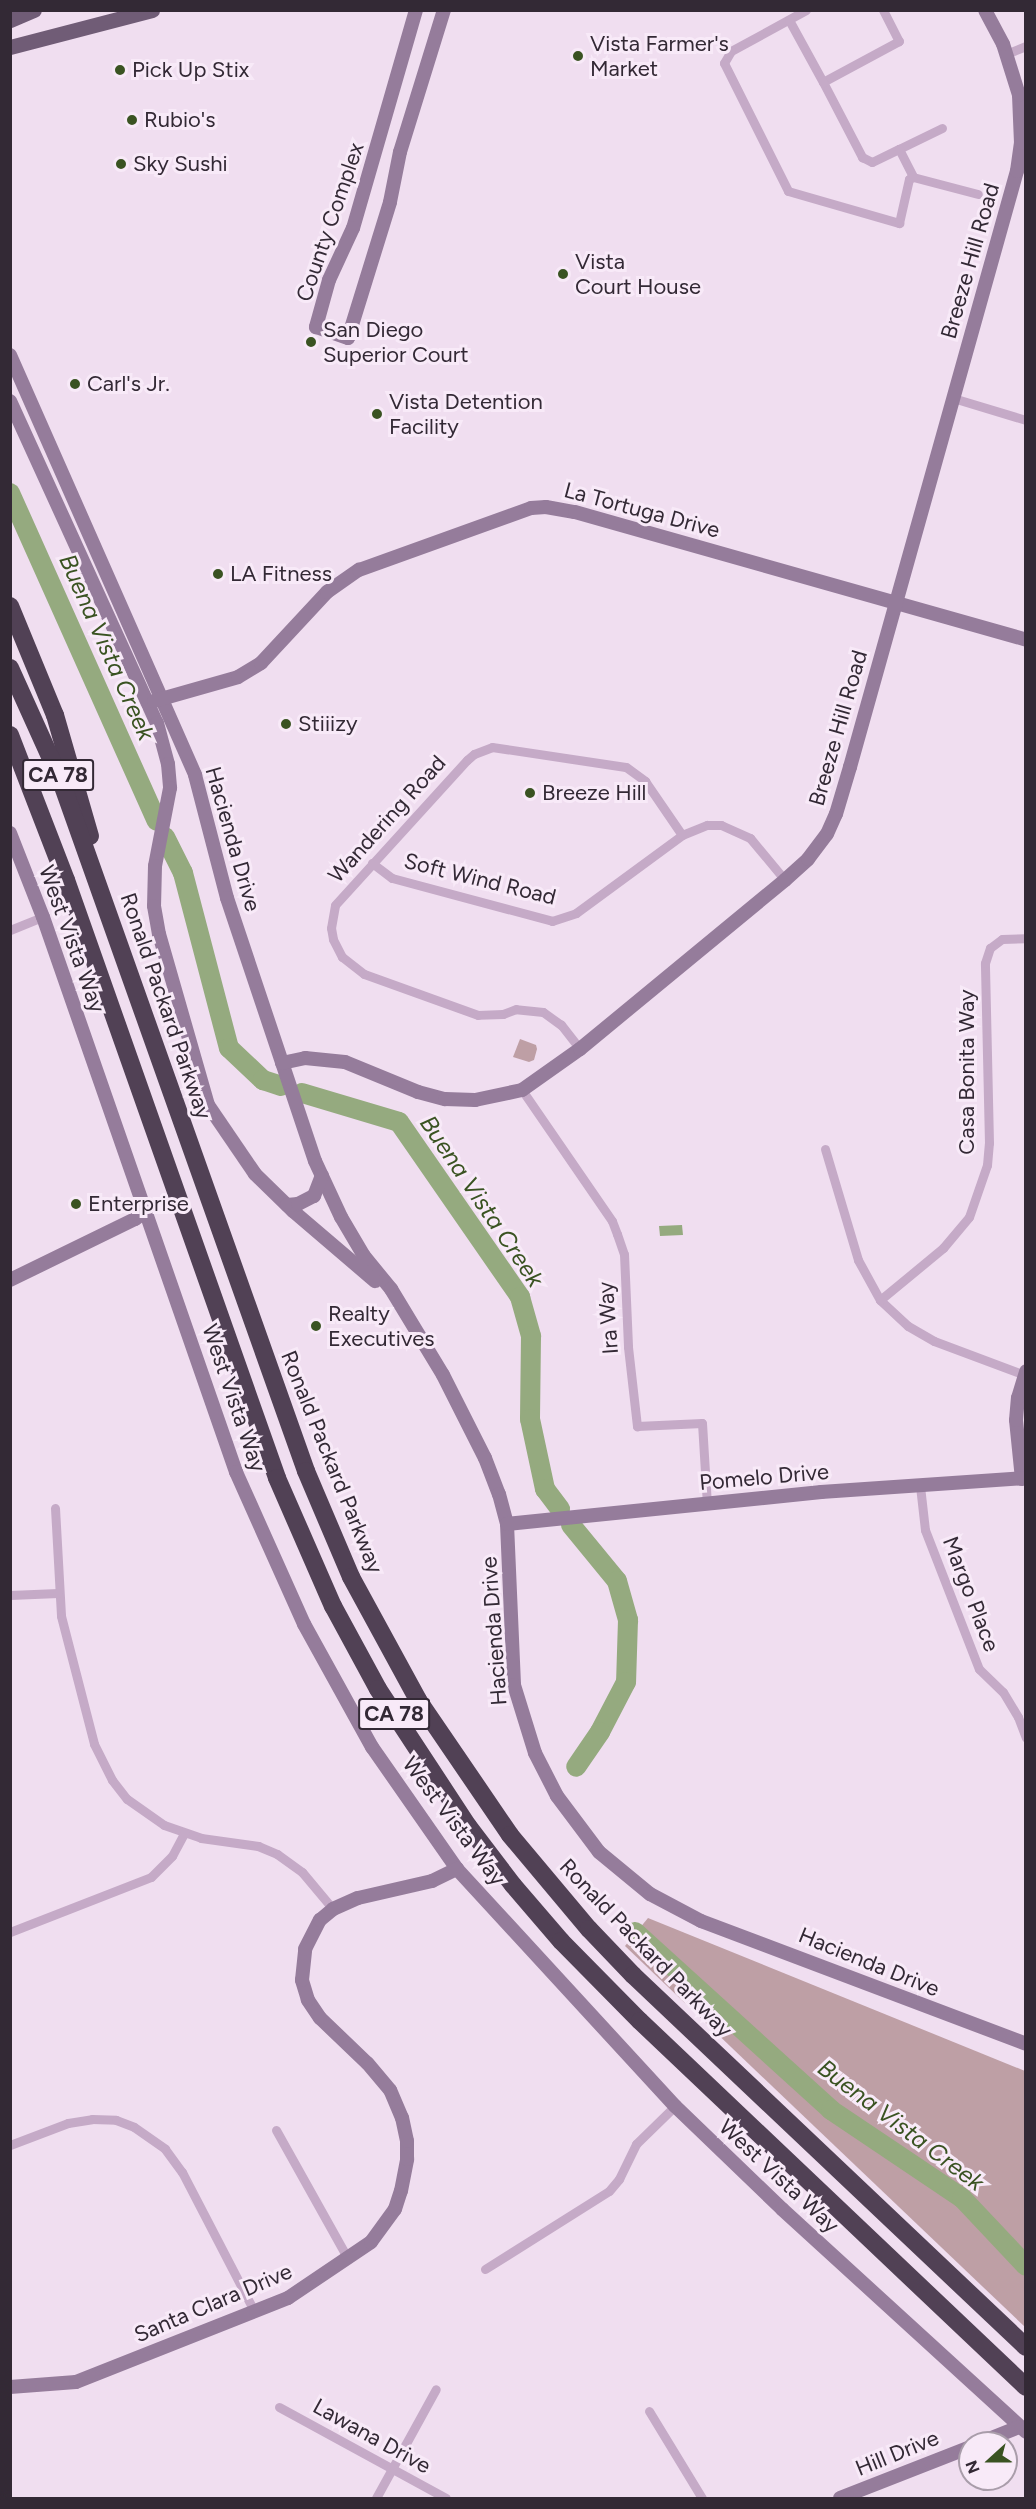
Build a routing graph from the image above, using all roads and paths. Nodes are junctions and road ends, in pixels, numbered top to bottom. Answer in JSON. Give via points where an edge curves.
{"nodes":[{"id":1,"x":34,"y":10,"type":"edge"},
{"id":2,"x":152,"y":10,"type":"edge"},
{"id":3,"x":416,"y":10,"type":"edge"},
{"id":4,"x":444,"y":10,"type":"edge"},
{"id":5,"x":806,"y":10,"type":"edge"},
{"id":6,"x":884,"y":10,"type":"edge"},
{"id":7,"x":985,"y":10,"type":"edge"},
{"id":8,"x":10,"y":20,"type":"edge"},
{"id":9,"x":789,"y":20,"type":"junction"},
{"id":10,"x":1026,"y":46,"type":"edge"},
{"id":11,"x":10,"y":47,"type":"edge"},
{"id":12,"x":1006,"y":54,"type":"junction"},
{"id":13,"x":822,"y":82,"type":"junction"},
{"id":14,"x":942,"y":128,"type":"dead end"},
{"id":15,"x":899,"y":149,"type":"junction"},
{"id":16,"x":913,"y":177,"type":"junction"},
{"id":17,"x":1020,"y":184,"type":"edge"},
{"id":18,"x":978,"y":194,"type":"dead end"},
{"id":19,"x":10,"y":355,"type":"edge"},
{"id":20,"x":953,"y":398,"type":"junction"},
{"id":21,"x":10,"y":401,"type":"edge"},
{"id":22,"x":1026,"y":420,"type":"edge"},
{"id":23,"x":896,"y":602,"type":"junction"},
{"id":24,"x":10,"y":606,"type":"edge"},
{"id":25,"x":1024,"y":635,"type":"edge"},
{"id":26,"x":10,"y":668,"type":"edge"},
{"id":27,"x":154,"y":701,"type":"junction"},
{"id":28,"x":10,"y":735,"type":"edge"},
{"id":29,"x":10,"y":766,"type":"edge"},
{"id":30,"x":10,"y":833,"type":"edge"},
{"id":31,"x":682,"y":835,"type":"junction"},
{"id":32,"x":57,"y":854,"type":"junction"},
{"id":33,"x":372,"y":863,"type":"junction"},
{"id":34,"x":785,"y":880,"type":"junction"},
{"id":35,"x":98,"y":885,"type":"junction"},
{"id":36,"x":43,"y":917,"type":"junction"},
{"id":37,"x":10,"y":930,"type":"edge"},
{"id":38,"x":1026,"y":938,"type":"edge"},
{"id":39,"x":580,"y":1049,"type":"junction"},
{"id":40,"x":282,"y":1063,"type":"junction"},
{"id":41,"x":522,"y":1090,"type":"junction"},
{"id":42,"x":825,"y":1149,"type":"dead end"},
{"id":43,"x":322,"y":1175,"type":"junction"},
{"id":44,"x":287,"y":1205,"type":"junction"},
{"id":45,"x":146,"y":1211,"type":"junction"},
{"id":46,"x":10,"y":1280,"type":"edge"},
{"id":47,"x":880,"y":1300,"type":"junction"},
{"id":48,"x":417,"y":1331,"type":"junction"},
{"id":49,"x":1025,"y":1373,"type":"edge"},
{"id":50,"x":1024,"y":1478,"type":"edge"},
{"id":51,"x":920,"y":1486,"type":"junction"},
{"id":52,"x":707,"y":1504,"type":"junction"},
{"id":53,"x":55,"y":1508,"type":"dead end"},
{"id":54,"x":507,"y":1524,"type":"junction"},
{"id":55,"x":58,"y":1593,"type":"junction"},
{"id":56,"x":10,"y":1594,"type":"edge"},
{"id":57,"x":1026,"y":1738,"type":"edge"},
{"id":58,"x":184,"y":1833,"type":"junction"},
{"id":59,"x":457,"y":1869,"type":"junction"},
{"id":60,"x":333,"y":1909,"type":"junction"},
{"id":61,"x":10,"y":1932,"type":"edge"},
{"id":62,"x":1026,"y":2044,"type":"edge"},
{"id":63,"x":675,"y":2106,"type":"junction"},
{"id":64,"x":276,"y":2130,"type":"dead end"},
{"id":65,"x":10,"y":2145,"type":"edge"},
{"id":66,"x":348,"y":2259,"type":"junction"},
{"id":67,"x":485,"y":2270,"type":"dead end"},
{"id":68,"x":254,"y":2311,"type":"junction"},
{"id":69,"x":1026,"y":2347,"type":"edge"},
{"id":70,"x":10,"y":2387,"type":"edge"},
{"id":71,"x":1026,"y":2387,"type":"edge"},
{"id":72,"x":436,"y":2389,"type":"dead end"},
{"id":73,"x":279,"y":2407,"type":"dead end"},
{"id":74,"x":649,"y":2411,"type":"dead end"},
{"id":75,"x":1022,"y":2429,"type":"edge"},
{"id":76,"x":958,"y":2452,"type":"edge"},
{"id":77,"x":391,"y":2469,"type":"junction"},
{"id":78,"x":376,"y":2499,"type":"edge"},
{"id":79,"x":446,"y":2499,"type":"edge"},
{"id":80,"x":702,"y":2499,"type":"edge"},
{"id":81,"x":840,"y":2499,"type":"edge"}],
"edges":[{"from":1,"to":8,"type":"main road"},
{"from":2,"to":11,"type":"main road"},
{"from":3,"to":4,"type":"main road","name":"County Complex","via":[[356,218],[329,280],[316,327],[348,338]]},
{"from":5,"to":9,"type":"street"},
{"from":6,"to":13,"type":"street","via":[[899,41]]},
{"from":7,"to":12,"type":"main road","name":"Breeze Hill Road"},
{"from":9,"to":13,"type":"street"},
{"from":9,"to":16,"type":"street","via":[[731,51],[724,63],[788,191],[898,223],[909,179]]},
{"from":10,"to":12,"type":"street"},
{"from":12,"to":17,"type":"main road","name":"Breeze Hill Road","via":[[1019,102]]},
{"from":13,"to":15,"type":"street","via":[[862,157],[872,162]]},
{"from":14,"to":15,"type":"street"},
{"from":15,"to":16,"type":"street"},
{"from":16,"to":18,"type":"street"},
{"from":17,"to":20,"type":"main road","name":"Breeze Hill Road"},
{"from":19,"to":27,"type":"main road","name":"Hacienda Drive"},
{"from":20,"to":22,"type":"street"},
{"from":20,"to":23,"type":"main road","name":"Breeze Hill Road"},
{"from":21,"to":27,"type":"main road","name":"Hacienda Drive"},
{"from":23,"to":25,"type":"main road","name":"La Tortuga Drive"},
{"from":23,"to":27,"type":"main road","name":"La Tortuga Drive","via":[[575,512],[531,508],[359,570],[327,592],[261,663],[238,677]]},
{"from":23,"to":34,"type":"main road","name":"Breeze Hill Road","via":[[836,814],[808,859]]},
{"from":24,"to":35,"type":"highway","via":[[70,762],[87,819]]},
{"from":26,"to":35,"type":"highway","name":"Ronald Packard Parkway","number":"CA 78","via":[[48,750]]},
{"from":27,"to":40,"type":"main road","name":"Hacienda Drive","via":[[195,776],[227,898]]},
{"from":27,"to":44,"type":"main road","name":"Hacienda Drive","via":[[170,788],[154,879],[159,934],[208,1105],[255,1174]]},
{"from":28,"to":32,"type":"highway","number":"CA 78"},
{"from":29,"to":32,"type":"highway"},
{"from":30,"to":36,"type":"main road","name":"West Vista Way"},
{"from":31,"to":33,"type":"street","name":"Soft Wind Road","via":[[576,914],[552,921],[392,878]]},
{"from":31,"to":33,"type":"street","name":"Wandering Road","via":[[645,781],[626,767],[492,747],[467,760]]},
{"from":31,"to":34,"type":"street","name":"Soft Wind Road","via":[[706,825],[735,829],[750,838]]},
{"from":32,"to":71,"type":"highway","number":"CA 78","via":[[277,1478],[333,1606],[415,1749],[474,1834],[561,1941],[640,2021]]},
{"from":33,"to":39,"type":"street","name":"Wandering Road","via":[[335,905],[331,928],[342,957],[364,974],[478,1015],[516,1009],[543,1012],[561,1025]]},
{"from":34,"to":39,"type":"main road","name":"Breeze Hill Road"},
{"from":35,"to":69,"type":"highway","name":"Ronald Packard Parkway","number":"CA 78","via":[[314,1492],[356,1587],[435,1726],[510,1835],[589,1929]]},
{"from":36,"to":37,"type":"street"},
{"from":36,"to":45,"type":"main road","name":"West Vista Way"},
{"from":38,"to":47,"type":"street","name":"Casa Bonita Way","via":[[1002,939],[990,948],[986,963],[989,1143],[987,1165],[969,1217],[942,1248]]},
{"from":39,"to":41,"type":"main road","name":"Breeze Hill Road"},
{"from":40,"to":41,"type":"main road","name":"Breeze Hill Road","via":[[305,1058],[345,1062],[445,1099],[476,1100]]},
{"from":40,"to":43,"type":"main road","name":"Hacienda Drive"},
{"from":41,"to":52,"type":"street","name":"Ira Way","via":[[612,1221],[624,1254],[628,1347],[637,1426],[702,1423]]},
{"from":42,"to":47,"type":"street","via":[[858,1260]]},
{"from":43,"to":44,"type":"main road","via":[[314,1196]]},
{"from":43,"to":48,"type":"main road","name":"Hacienda Drive","via":[[341,1217]]},
{"from":44,"to":48,"type":"main road","name":"Hacienda Drive","via":[[365,1271]]},
{"from":45,"to":46,"type":"main road"},
{"from":45,"to":59,"type":"main road","name":"West Vista Way","via":[[236,1472],[289,1592],[372,1747]]},
{"from":47,"to":49,"type":"street","via":[[908,1326],[934,1341]]},
{"from":48,"to":54,"type":"main road","name":"Hacienda Drive","via":[[485,1458]]},
{"from":49,"to":50,"type":"main road","via":[[1016,1420]]},
{"from":50,"to":51,"type":"main road","name":"Pomelo Drive"},
{"from":51,"to":52,"type":"main road","name":"Pomelo Drive"},
{"from":51,"to":57,"type":"street","name":"Margo Place","via":[[925,1530],[979,1669],[1003,1692]]},
{"from":52,"to":54,"type":"main road","name":"Pomelo Drive"},
{"from":53,"to":55,"type":"street"},
{"from":54,"to":62,"type":"main road","name":"Hacienda Drive","via":[[514,1685],[521,1715],[541,1770],[599,1852],[650,1894],[701,1921]]},
{"from":55,"to":56,"type":"street"},
{"from":55,"to":58,"type":"street","via":[[102,1763],[127,1799],[147,1815]]},
{"from":58,"to":60,"type":"street","via":[[258,1846],[277,1854],[302,1872]]},
{"from":58,"to":61,"type":"street","via":[[172,1856],[151,1877]]},
{"from":59,"to":60,"type":"main road","name":"Santa Clara Drive","via":[[432,1881],[358,1898]]},
{"from":59,"to":63,"type":"main road","name":"West Vista Way"},
{"from":60,"to":66,"type":"main road","name":"Santa Clara Drive","via":[[320,1920],[305,1949],[302,1980],[308,2000],[320,2018],[385,2083],[399,2111],[407,2141],[405,2176],[394,2209],[371,2242]]},
{"from":63,"to":67,"type":"street","via":[[636,2144],[609,2191]]},
{"from":63,"to":75,"type":"main road","name":"West Vista Way"},
{"from":64,"to":66,"type":"street"},
{"from":65,"to":68,"type":"street","via":[[68,2123],[92,2119],[116,2120],[134,2127],[165,2150],[182,2172]]},
{"from":66,"to":68,"type":"main road","name":"Santa Clara Drive","via":[[288,2298]]},
{"from":68,"to":70,"type":"main road","name":"Santa Clara Drive","via":[[76,2382]]},
{"from":72,"to":77,"type":"street"},
{"from":73,"to":77,"type":"street","name":"Lawana Drive"},
{"from":74,"to":80,"type":"street"},
{"from":76,"to":81,"type":"main road","name":"Hill Drive"},
{"from":77,"to":78,"type":"street"},
{"from":77,"to":79,"type":"street","name":"Lawana Drive"}]}
